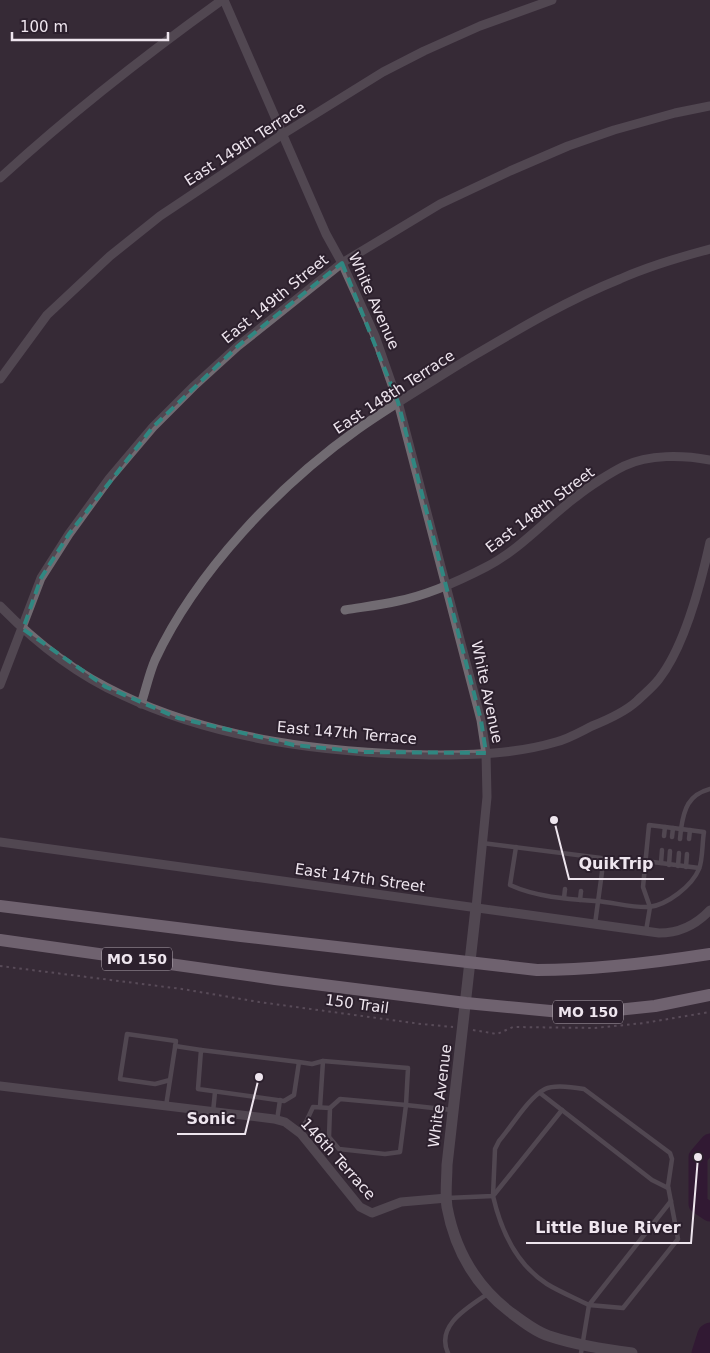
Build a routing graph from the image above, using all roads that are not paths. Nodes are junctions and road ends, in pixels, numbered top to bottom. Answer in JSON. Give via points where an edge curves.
{"nodes":[{"id":1,"x":223,"y":0,"type":"edge"},
{"id":2,"x":552,"y":0,"type":"edge"},
{"id":3,"x":710,"y":106,"type":"edge"},
{"id":4,"x":283,"y":134,"type":"junction"},
{"id":5,"x":0,"y":178,"type":"edge"},
{"id":6,"x":710,"y":249,"type":"edge"},
{"id":7,"x":342,"y":263,"type":"junction"},
{"id":8,"x":0,"y":378,"type":"edge"},
{"id":9,"x":398,"y":402,"type":"junction"},
{"id":10,"x":710,"y":460,"type":"edge"},
{"id":11,"x":710,"y":542,"type":"edge"},
{"id":12,"x":447,"y":585,"type":"junction"},
{"id":13,"x":0,"y":606,"type":"edge"},
{"id":14,"x":345,"y":610,"type":"dead end"},
{"id":15,"x":23,"y":629,"type":"junction"},
{"id":16,"x":0,"y":685,"type":"edge"},
{"id":17,"x":141,"y":704,"type":"junction"},
{"id":18,"x":486,"y":753,"type":"junction"},
{"id":19,"x":710,"y":789,"type":"edge"},
{"id":20,"x":665,"y":827,"type":"junction"},
{"id":21,"x":673,"y":828,"type":"junction"},
{"id":22,"x":681,"y":829,"type":"junction"},
{"id":23,"x":690,"y":830,"type":"junction"},
{"id":24,"x":664,"y":836,"type":"dead end"},
{"id":25,"x":672,"y":837,"type":"dead end"},
{"id":26,"x":680,"y":838,"type":"dead end"},
{"id":27,"x":689,"y":840,"type":"dead end"},
{"id":28,"x":0,"y":842,"type":"edge"},
{"id":29,"x":482,"y":843,"type":"junction"},
{"id":30,"x":516,"y":847,"type":"junction"},
{"id":31,"x":539,"y":850,"type":"junction"},
{"id":32,"x":662,"y":850,"type":"dead end"},
{"id":33,"x":670,"y":851,"type":"dead end"},
{"id":34,"x":553,"y":852,"type":"junction"},
{"id":35,"x":679,"y":852,"type":"dead end"},
{"id":36,"x":568,"y":854,"type":"junction"},
{"id":37,"x":687,"y":854,"type":"dead end"},
{"id":38,"x":584,"y":856,"type":"junction"},
{"id":39,"x":538,"y":857,"type":"dead end"},
{"id":40,"x":553,"y":858,"type":"dead end"},
{"id":41,"x":568,"y":860,"type":"dead end"},
{"id":42,"x":645,"y":861,"type":"junction"},
{"id":43,"x":584,"y":862,"type":"dead end"},
{"id":44,"x":661,"y":864,"type":"junction"},
{"id":45,"x":669,"y":864,"type":"junction"},
{"id":46,"x":678,"y":866,"type":"junction"},
{"id":47,"x":686,"y":867,"type":"junction"},
{"id":48,"x":699,"y":868,"type":"junction"},
{"id":49,"x":534,"y":886,"type":"dead end"},
{"id":50,"x":549,"y":888,"type":"dead end"},
{"id":51,"x":565,"y":889,"type":"dead end"},
{"id":52,"x":581,"y":891,"type":"dead end"},
{"id":53,"x":533,"y":893,"type":"junction"},
{"id":54,"x":548,"y":896,"type":"junction"},
{"id":55,"x":564,"y":898,"type":"junction"},
{"id":56,"x":580,"y":900,"type":"junction"},
{"id":57,"x":598,"y":901,"type":"junction"},
{"id":58,"x":0,"y":906,"type":"edge"},
{"id":59,"x":650,"y":907,"type":"junction"},
{"id":60,"x":476,"y":908,"type":"junction"},
{"id":61,"x":710,"y":910,"type":"edge"},
{"id":62,"x":595,"y":924,"type":"junction"},
{"id":63,"x":646,"y":931,"type":"junction"},
{"id":64,"x":0,"y":940,"type":"edge"},
{"id":65,"x":710,"y":954,"type":"edge"},
{"id":66,"x":470,"y":963,"type":"junction"},
{"id":67,"x":710,"y":995,"type":"edge"},
{"id":68,"x":466,"y":1002,"type":"junction"},
{"id":69,"x":175,"y":1046,"type":"junction"},
{"id":70,"x":201,"y":1050,"type":"junction"},
{"id":71,"x":324,"y":1061,"type":"junction"},
{"id":72,"x":299,"y":1062,"type":"junction"},
{"id":73,"x":170,"y":1080,"type":"junction"},
{"id":74,"x":0,"y":1086,"type":"edge"},
{"id":75,"x":215,"y":1092,"type":"junction"},
{"id":76,"x":540,"y":1093,"type":"junction"},
{"id":77,"x":280,"y":1100,"type":"junction"},
{"id":78,"x":406,"y":1105,"type":"junction"},
{"id":79,"x":166,"y":1106,"type":"junction"},
{"id":80,"x":320,"y":1107,"type":"junction"},
{"id":81,"x":330,"y":1108,"type":"junction"},
{"id":82,"x":453,"y":1110,"type":"junction"},
{"id":83,"x":562,"y":1110,"type":"junction"},
{"id":84,"x":213,"y":1112,"type":"junction"},
{"id":85,"x":277,"y":1120,"type":"junction"},
{"id":86,"x":298,"y":1132,"type":"junction"},
{"id":87,"x":668,"y":1188,"type":"junction"},
{"id":88,"x":493,"y":1196,"type":"junction"},
{"id":89,"x":447,"y":1198,"type":"junction"},
{"id":90,"x":671,"y":1201,"type":"junction"},
{"id":91,"x":488,"y":1293,"type":"junction"},
{"id":92,"x":589,"y":1304,"type":"junction"},
{"id":93,"x":581,"y":1349,"type":"edge"},
{"id":94,"x":448,"y":1353,"type":"edge"},
{"id":95,"x":632,"y":1353,"type":"edge"}],
"edges":[{"from":1,"to":4,"type":"street","name":"White Avenue"},
{"from":1,"to":5,"type":"street","via":[[97,94]]},
{"from":2,"to":4,"type":"street","name":"East 149th Terrace","via":[[424,51],[383,72]]},
{"from":3,"to":7,"type":"street","name":"East 149th Street","via":[[614,130],[568,146],[440,204]]},
{"from":4,"to":7,"type":"street","name":"White Avenue"},
{"from":4,"to":8,"type":"street","name":"East 149th Terrace","via":[[160,216],[110,256],[47,315]]},
{"from":6,"to":9,"type":"street","name":"East 148th Terrace","via":[[665,262],[578,297]]},
{"from":7,"to":9,"type":"street","name":"White Avenue","via":[[375,336]]},
{"from":7,"to":15,"type":"street","name":"East 149th Street","via":[[238,346],[153,427],[70,534],[42,578]]},
{"from":9,"to":12,"type":"street","name":"White Avenue"},
{"from":9,"to":17,"type":"street","name":"East 148th Terrace","via":[[356,430],[313,465],[231,545],[176,621],[154,661]]},
{"from":10,"to":12,"type":"street","name":"East 148th Street","via":[[670,457],[624,466],[576,497],[507,555]]},
{"from":11,"to":18,"type":"street","name":"East 147th Terrace","via":[[701,584],[676,650],[659,679],[635,702],[606,720],[558,742]]},
{"from":12,"to":14,"type":"street","name":"East 148th Street","via":[[399,601]]},
{"from":12,"to":18,"type":"street","name":"White Avenue","via":[[481,720]]},
{"from":13,"to":15,"type":"street","name":"East 147th Terrace"},
{"from":15,"to":16,"type":"street","name":"East 149th Street"},
{"from":15,"to":17,"type":"street","name":"East 147th Terrace","via":[[88,677]]},
{"from":17,"to":18,"type":"street","name":"East 147th Terrace","via":[[178,718],[294,745],[386,753]]},
{"from":18,"to":29,"type":"street","name":"White Avenue"},
{"from":19,"to":22,"type":"lane","via":[[692,798],[684,810]]},
{"from":20,"to":21,"type":"lane"},
{"from":20,"to":24,"type":"lane"},
{"from":20,"to":42,"type":"lane","via":[[649,825]]},
{"from":21,"to":22,"type":"lane"},
{"from":21,"to":25,"type":"lane"},
{"from":22,"to":23,"type":"lane"},
{"from":22,"to":26,"type":"lane"},
{"from":23,"to":27,"type":"lane"},
{"from":23,"to":48,"type":"lane","via":[[704,832]]},
{"from":28,"to":60,"type":"street","name":"East 147th Street"},
{"from":29,"to":30,"type":"lane"},
{"from":29,"to":60,"type":"street","name":"White Avenue"},
{"from":30,"to":31,"type":"lane"},
{"from":30,"to":53,"type":"lane","via":[[510,884]]},
{"from":31,"to":34,"type":"lane"},
{"from":31,"to":39,"type":"lane"},
{"from":32,"to":44,"type":"lane"},
{"from":33,"to":45,"type":"lane"},
{"from":34,"to":36,"type":"lane"},
{"from":34,"to":40,"type":"lane"},
{"from":35,"to":46,"type":"lane"},
{"from":36,"to":38,"type":"lane"},
{"from":36,"to":41,"type":"lane"},
{"from":37,"to":47,"type":"lane"},
{"from":38,"to":43,"type":"lane"},
{"from":38,"to":57,"type":"lane","via":[[601,858]]},
{"from":42,"to":44,"type":"lane"},
{"from":42,"to":59,"type":"lane","via":[[643,887]]},
{"from":44,"to":45,"type":"lane"},
{"from":45,"to":46,"type":"lane"},
{"from":46,"to":47,"type":"lane"},
{"from":47,"to":48,"type":"lane"},
{"from":48,"to":59,"type":"lane","via":[[682,891]]},
{"from":49,"to":53,"type":"lane"},
{"from":50,"to":54,"type":"lane"},
{"from":51,"to":55,"type":"lane"},
{"from":52,"to":56,"type":"lane"},
{"from":53,"to":54,"type":"lane"},
{"from":54,"to":55,"type":"lane"},
{"from":55,"to":56,"type":"lane"},
{"from":56,"to":57,"type":"lane"},
{"from":57,"to":59,"type":"lane"},
{"from":57,"to":62,"type":"lane"},
{"from":58,"to":66,"type":"main road","number":"MO 150"},
{"from":59,"to":63,"type":"lane"},
{"from":60,"to":62,"type":"street","name":"East 147th Street"},
{"from":60,"to":66,"type":"street","name":"White Avenue"},
{"from":61,"to":63,"type":"street","name":"East 147th Street","via":[[688,928],[672,933]]},
{"from":62,"to":63,"type":"street","name":"East 147th Street"},
{"from":64,"to":68,"type":"main road","number":"MO 150"},
{"from":65,"to":66,"type":"main road","number":"MO 150","via":[[579,970],[537,970]]},
{"from":66,"to":68,"type":"street","name":"White Avenue"},
{"from":67,"to":68,"type":"main road","number":"MO 150","via":[[656,1006],[598,1012],[561,1012]]},
{"from":68,"to":82,"type":"street","name":"White Avenue"},
{"from":69,"to":70,"type":"lane"},
{"from":69,"to":73,"type":"lane"},
{"from":69,"to":73,"type":"lane","via":[[176,1041],[127,1034],[120,1079],[155,1084]]},
{"from":70,"to":72,"type":"lane"},
{"from":70,"to":75,"type":"lane","via":[[198,1089]]},
{"from":71,"to":72,"type":"lane","via":[[312,1064]]},
{"from":71,"to":78,"type":"lane","via":[[408,1068]]},
{"from":71,"to":80,"type":"lane"},
{"from":72,"to":77,"type":"lane","via":[[294,1095]]},
{"from":73,"to":79,"type":"lane"},
{"from":74,"to":79,"type":"street","name":"146th Terrace"},
{"from":75,"to":77,"type":"lane"},
{"from":75,"to":84,"type":"lane"},
{"from":76,"to":83,"type":"lane"},
{"from":76,"to":87,"type":"lane","via":[[547,1088],[572,1086],[584,1089],[670,1153]]},
{"from":76,"to":88,"type":"lane","via":[[495,1149]]},
{"from":77,"to":85,"type":"lane"},
{"from":78,"to":81,"type":"lane","via":[[340,1099]]},
{"from":78,"to":81,"type":"lane","via":[[400,1152],[385,1154],[339,1150],[329,1137]]},
{"from":78,"to":82,"type":"lane"},
{"from":79,"to":84,"type":"street","name":"146th Terrace"},
{"from":80,"to":81,"type":"lane"},
{"from":80,"to":86,"type":"lane","via":[[313,1107]]},
{"from":82,"to":89,"type":"street","name":"White Avenue"},
{"from":83,"to":87,"type":"lane","via":[[652,1180]]},
{"from":83,"to":88,"type":"lane"},
{"from":84,"to":85,"type":"street","name":"146th Terrace"},
{"from":85,"to":86,"type":"street","name":"146th Terrace"},
{"from":86,"to":89,"type":"street","name":"146th Terrace","via":[[366,1211],[378,1212],[401,1202]]},
{"from":87,"to":90,"type":"lane"},
{"from":88,"to":89,"type":"lane"},
{"from":88,"to":92,"type":"lane","via":[[499,1219],[513,1249],[528,1269],[547,1284]]},
{"from":89,"to":91,"type":"street","name":"White Avenue","via":[[452,1229],[462,1254]]},
{"from":90,"to":92,"type":"lane"},
{"from":90,"to":92,"type":"lane","via":[[678,1239],[623,1308]]},
{"from":91,"to":93,"type":"street","name":"White Avenue","via":[[519,1319],[548,1336]]},
{"from":91,"to":94,"type":"lane","via":[[461,1313],[447,1329],[444,1345]]},
{"from":92,"to":93,"type":"lane"},
{"from":93,"to":95,"type":"street","name":"White Avenue"}]}
